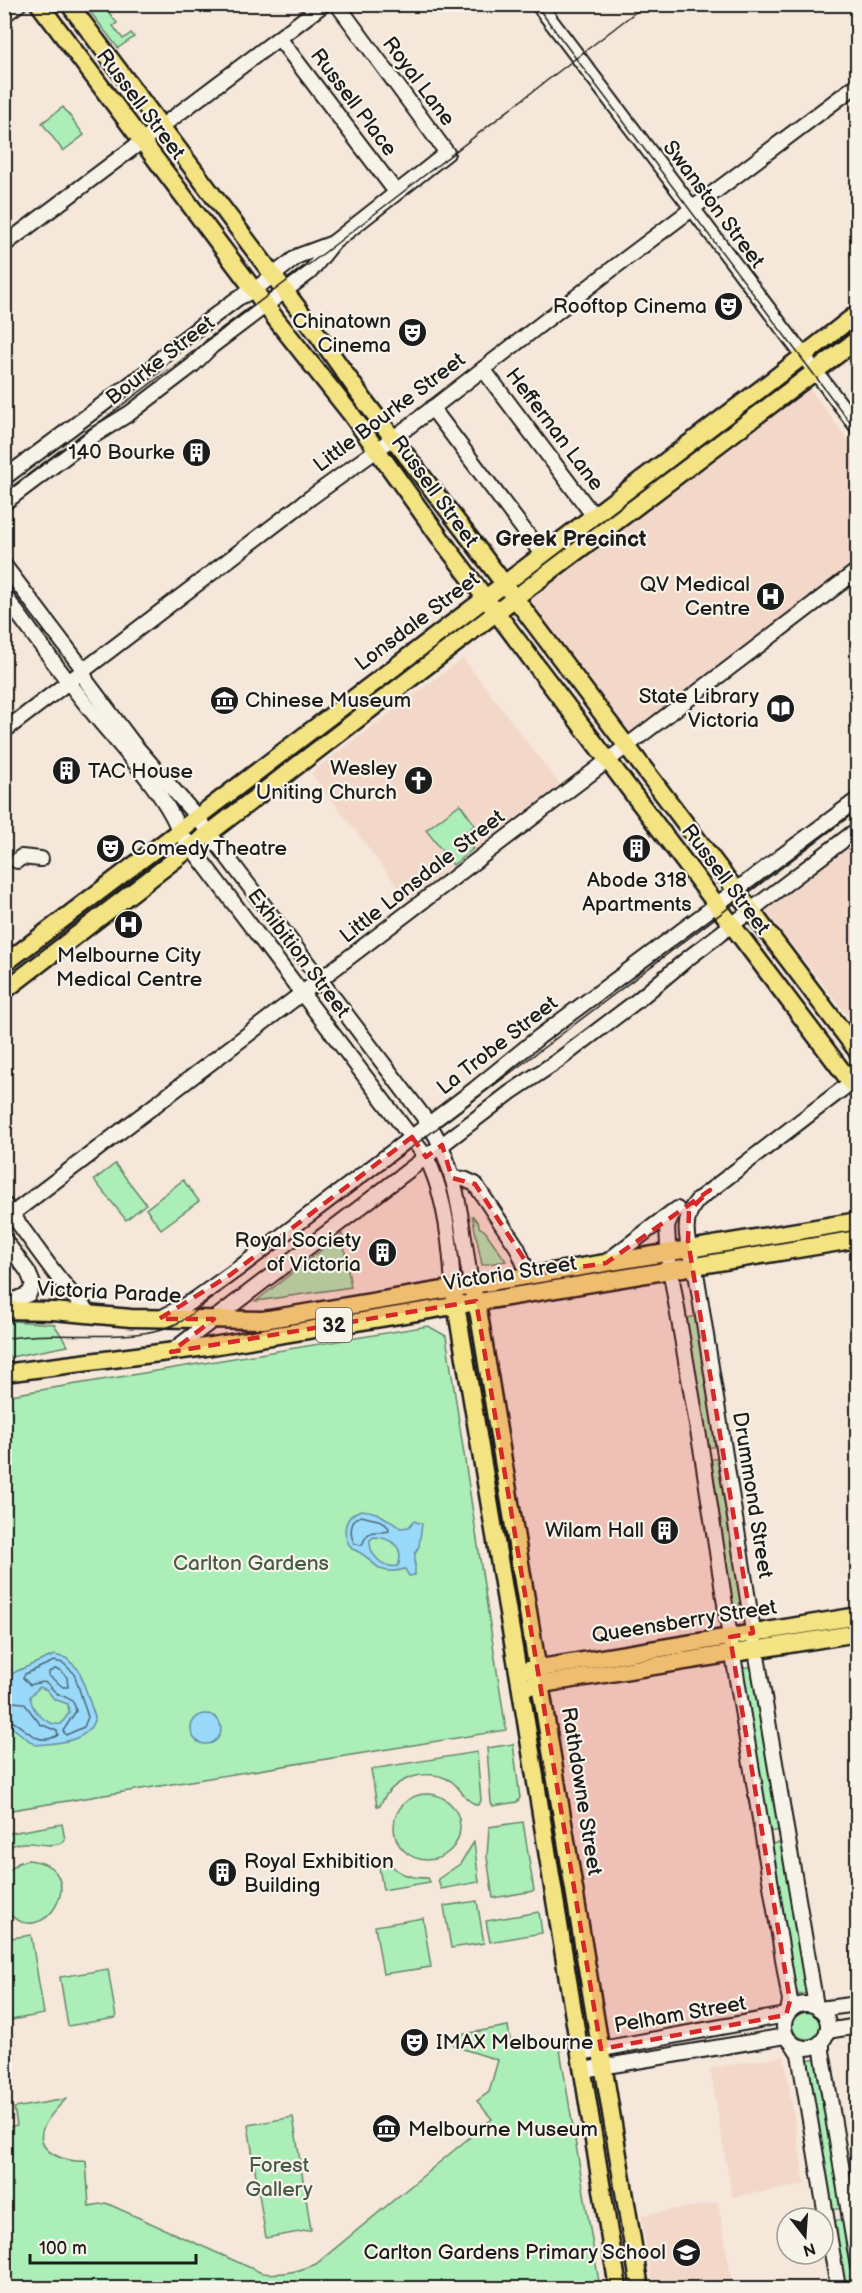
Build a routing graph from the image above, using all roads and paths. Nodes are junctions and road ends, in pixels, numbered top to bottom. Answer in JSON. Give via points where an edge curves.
{"nodes":[{"id":1,"x":19,"y":4,"type":"edge"},
{"id":2,"x":39,"y":4,"type":"edge"},
{"id":3,"x":69,"y":4,"type":"edge"},
{"id":4,"x":324,"y":4,"type":"edge"},
{"id":5,"x":337,"y":4,"type":"edge"},
{"id":6,"x":538,"y":4,"type":"edge"},
{"id":7,"x":4,"y":15,"type":"edge"},
{"id":8,"x":279,"y":38,"type":"junction"},
{"id":9,"x":858,"y":84,"type":"edge"},
{"id":10,"x":161,"y":126,"type":"junction"},
{"id":11,"x":141,"y":141,"type":"junction"},
{"id":12,"x":447,"y":153,"type":"joint"},
{"id":13,"x":396,"y":192,"type":"junction"},
{"id":14,"x":692,"y":209,"type":"junction"},
{"id":15,"x":334,"y":242,"type":"junction"},
{"id":16,"x":4,"y":245,"type":"edge"},
{"id":17,"x":273,"y":275,"type":"junction"},
{"id":18,"x":254,"y":290,"type":"junction"},
{"id":19,"x":285,"y":291,"type":"junction"},
{"id":20,"x":265,"y":306,"type":"junction"},
{"id":21,"x":858,"y":313,"type":"edge"},
{"id":22,"x":858,"y":339,"type":"edge"},
{"id":23,"x":803,"y":356,"type":"junction"},
{"id":24,"x":483,"y":369,"type":"junction"},
{"id":25,"x":815,"y":372,"type":"junction"},
{"id":26,"x":762,"y":388,"type":"junction"},
{"id":27,"x":366,"y":403,"type":"junction"},
{"id":28,"x":774,"y":403,"type":"junction"},
{"id":29,"x":432,"y":408,"type":"junction"},
{"id":30,"x":351,"y":414,"type":"junction"},
{"id":31,"x":858,"y":428,"type":"edge"},
{"id":32,"x":393,"y":439,"type":"junction"},
{"id":33,"x":689,"y":442,"type":"junction"},
{"id":34,"x":377,"y":450,"type":"junction"},
{"id":35,"x":700,"y":457,"type":"junction"},
{"id":36,"x":650,"y":472,"type":"junction"},
{"id":37,"x":4,"y":478,"type":"edge"},
{"id":38,"x":429,"y":485,"type":"junction"},
{"id":39,"x":662,"y":487,"type":"junction"},
{"id":40,"x":412,"y":498,"type":"junction"},
{"id":41,"x":4,"y":503,"type":"edge"},
{"id":42,"x":593,"y":515,"type":"junction"},
{"id":43,"x":542,"y":554,"type":"junction"},
{"id":44,"x":4,"y":565,"type":"edge"},
{"id":45,"x":858,"y":570,"type":"edge"},
{"id":46,"x":504,"y":583,"type":"junction"},
{"id":47,"x":4,"y":596,"type":"edge"},
{"id":48,"x":485,"y":597,"type":"junction"},
{"id":49,"x":515,"y":598,"type":"junction"},
{"id":50,"x":33,"y":603,"type":"junction"},
{"id":51,"x":467,"y":611,"type":"junction"},
{"id":52,"x":497,"y":613,"type":"junction"},
{"id":53,"x":19,"y":615,"type":"junction"},
{"id":54,"x":479,"y":627,"type":"junction"},
{"id":55,"x":554,"y":651,"type":"junction"},
{"id":56,"x":400,"y":662,"type":"junction"},
{"id":57,"x":536,"y":665,"type":"junction"},
{"id":58,"x":82,"y":671,"type":"junction"},
{"id":59,"x":413,"y":677,"type":"junction"},
{"id":60,"x":68,"y":682,"type":"junction"},
{"id":61,"x":336,"y":711,"type":"junction"},
{"id":62,"x":347,"y":728,"type":"junction"},
{"id":63,"x":4,"y":731,"type":"edge"},
{"id":64,"x":626,"y":746,"type":"junction"},
{"id":65,"x":608,"y":760,"type":"junction"},
{"id":66,"x":858,"y":798,"type":"edge"},
{"id":67,"x":197,"y":817,"type":"junction"},
{"id":68,"x":858,"y":829,"type":"edge"},
{"id":69,"x":179,"y":831,"type":"junction"},
{"id":70,"x":210,"y":834,"type":"junction"},
{"id":71,"x":191,"y":847,"type":"junction"},
{"id":72,"x":41,"y":859,"type":"dead end"},
{"id":73,"x":229,"y":859,"type":"junction"},
{"id":74,"x":17,"y":861,"type":"dead end"},
{"id":75,"x":210,"y":872,"type":"junction"},
{"id":76,"x":735,"y":892,"type":"junction"},
{"id":77,"x":90,"y":898,"type":"junction"},
{"id":78,"x":718,"y":905,"type":"junction"},
{"id":79,"x":750,"y":912,"type":"junction"},
{"id":80,"x":103,"y":915,"type":"junction"},
{"id":81,"x":272,"y":916,"type":"junction"},
{"id":82,"x":733,"y":925,"type":"junction"},
{"id":83,"x":253,"y":929,"type":"junction"},
{"id":84,"x":10,"y":961,"type":"edge"},
{"id":85,"x":27,"y":973,"type":"junction"},
{"id":86,"x":321,"y":981,"type":"junction"},
{"id":87,"x":807,"y":986,"type":"junction"},
{"id":88,"x":4,"y":991,"type":"edge"},
{"id":89,"x":302,"y":994,"type":"junction"},
{"id":90,"x":334,"y":998,"type":"junction"},
{"id":91,"x":789,"y":1000,"type":"junction"},
{"id":92,"x":315,"y":1011,"type":"junction"},
{"id":93,"x":858,"y":1052,"type":"edge"},
{"id":94,"x":855,"y":1084,"type":"edge"},
{"id":95,"x":429,"y":1124,"type":"junction"},
{"id":96,"x":412,"y":1137,"type":"junction"},
{"id":97,"x":442,"y":1145,"type":"junction"},
{"id":98,"x":426,"y":1157,"type":"junction"},
{"id":99,"x":452,"y":1178,"type":"junction"},
{"id":100,"x":710,"y":1190,"type":"junction"},
{"id":101,"x":677,"y":1209,"type":"junction"},
{"id":102,"x":7,"y":1213,"type":"edge"},
{"id":103,"x":858,"y":1221,"type":"edge"},
{"id":104,"x":4,"y":1239,"type":"edge"},
{"id":105,"x":858,"y":1239,"type":"edge"},
{"id":106,"x":689,"y":1248,"type":"junction"},
{"id":107,"x":668,"y":1252,"type":"junction"},
{"id":108,"x":606,"y":1263,"type":"junction"},
{"id":109,"x":694,"y":1266,"type":"junction"},
{"id":110,"x":670,"y":1270,"type":"junction"},
{"id":111,"x":535,"y":1274,"type":"junction"},
{"id":112,"x":471,"y":1284,"type":"junction"},
{"id":113,"x":453,"y":1287,"type":"junction"},
{"id":114,"x":476,"y":1302,"type":"junction"},
{"id":115,"x":4,"y":1304,"type":"edge"},
{"id":116,"x":455,"y":1305,"type":"junction"},
{"id":117,"x":4,"y":1310,"type":"edge"},
{"id":118,"x":92,"y":1315,"type":"junction"},
{"id":119,"x":159,"y":1318,"type":"junction"},
{"id":120,"x":212,"y":1320,"type":"junction"},
{"id":121,"x":171,"y":1352,"type":"junction"},
{"id":122,"x":4,"y":1373,"type":"edge"},
{"id":123,"x":492,"y":1398,"type":"junction"},
{"id":124,"x":472,"y":1402,"type":"junction"},
{"id":125,"x":858,"y":1616,"type":"edge"},
{"id":126,"x":858,"y":1633,"type":"edge"},
{"id":127,"x":730,"y":1637,"type":"junction"},
{"id":128,"x":754,"y":1641,"type":"junction"},
{"id":129,"x":733,"y":1654,"type":"junction"},
{"id":130,"x":656,"y":1657,"type":"junction"},
{"id":131,"x":540,"y":1676,"type":"junction"},
{"id":132,"x":519,"y":1679,"type":"junction"},
{"id":133,"x":787,"y":1838,"type":"junction"},
{"id":134,"x":763,"y":1840,"type":"junction"},
{"id":135,"x":858,"y":2004,"type":"edge"},
{"id":136,"x":818,"y":2008,"type":"junction"},
{"id":137,"x":788,"y":2014,"type":"junction"},
{"id":138,"x":596,"y":2021,"type":"junction"},
{"id":139,"x":575,"y":2025,"type":"junction"},
{"id":140,"x":858,"y":2026,"type":"edge"},
{"id":141,"x":825,"y":2036,"type":"junction"},
{"id":142,"x":789,"y":2040,"type":"junction"},
{"id":143,"x":624,"y":2045,"type":"junction"},
{"id":144,"x":601,"y":2049,"type":"junction"},
{"id":145,"x":580,"y":2053,"type":"junction"},
{"id":146,"x":627,"y":2063,"type":"junction"},
{"id":147,"x":604,"y":2067,"type":"junction"},
{"id":148,"x":583,"y":2070,"type":"junction"},
{"id":149,"x":826,"y":2206,"type":"edge"},
{"id":150,"x":849,"y":2215,"type":"junction"},
{"id":151,"x":835,"y":2217,"type":"edge"},
{"id":152,"x":835,"y":2266,"type":"edge"},
{"id":153,"x":858,"y":2267,"type":"edge"},
{"id":154,"x":618,"y":2289,"type":"edge"},
{"id":155,"x":640,"y":2289,"type":"edge"},
{"id":156,"x":838,"y":2289,"type":"edge"}],
"edges":[{"from":1,"to":7,"type":"street"},
{"from":2,"to":11,"type":"main road","name":"Russell Street"},
{"from":3,"to":10,"type":"main road","name":"Russell Street"},
{"from":4,"to":8,"type":"street"},
{"from":5,"to":12,"type":"street","name":"Royal Lane"},
{"from":6,"to":14,"type":"street","name":"Swanston Street"},
{"from":8,"to":10,"type":"street"},
{"from":8,"to":13,"type":"street","name":"Russell Place"},
{"from":9,"to":14,"type":"street","name":"Little Bourke Street"},
{"from":10,"to":11,"type":"street"},
{"from":10,"to":17,"type":"main road","name":"Russell Street"},
{"from":11,"to":16,"type":"street"},
{"from":11,"to":18,"type":"main road","name":"Russell Street"},
{"from":12,"to":13,"type":"street","name":"Bourke Street"},
{"from":13,"to":15,"type":"street","name":"Bourke Street"},
{"from":14,"to":23,"type":"street","name":"Swanston Street"},
{"from":14,"to":24,"type":"street","name":"Little Bourke Street"},
{"from":15,"to":17,"type":"street","name":"Bourke Street","via":[[298,256]]},
{"from":15,"to":19,"type":"street","name":"Bourke Street","via":[[310,272]]},
{"from":17,"to":18,"type":"street","name":"Bourke Street"},
{"from":17,"to":19,"type":"main road","name":"Russell Street"},
{"from":18,"to":20,"type":"main road","name":"Russell Street"},
{"from":18,"to":37,"type":"street","name":"Bourke Street","via":[[178,343],[153,367]]},
{"from":19,"to":20,"type":"street","name":"Bourke Street"},
{"from":19,"to":27,"type":"main road","name":"Russell Street"},
{"from":20,"to":30,"type":"main road","name":"Russell Street"},
{"from":20,"to":41,"type":"street","name":"Bourke Street","via":[[130,413]]},
{"from":21,"to":23,"type":"main road","name":"Lonsdale Street"},
{"from":22,"to":25,"type":"main road","name":"Lonsdale Street"},
{"from":23,"to":25,"type":"street","name":"Swanston Street"},
{"from":23,"to":26,"type":"main road","name":"Lonsdale Street"},
{"from":24,"to":29,"type":"street","name":"Little Bourke Street"},
{"from":24,"to":42,"type":"street","name":"Heffernan Lane"},
{"from":25,"to":28,"type":"main road","name":"Lonsdale Street"},
{"from":25,"to":31,"type":"street","name":"Swanston Street"},
{"from":26,"to":28,"type":"main road"},
{"from":26,"to":33,"type":"main road","name":"Lonsdale Street"},
{"from":27,"to":30,"type":"main road"},
{"from":27,"to":32,"type":"main road","name":"Russell Street"},
{"from":28,"to":35,"type":"main road","name":"Lonsdale Street"},
{"from":29,"to":32,"type":"street","name":"Little Bourke Street"},
{"from":29,"to":43,"type":"street"},
{"from":30,"to":34,"type":"main road","name":"Russell Street"},
{"from":32,"to":34,"type":"street","name":"Little Bourke Street"},
{"from":32,"to":38,"type":"main road","name":"Russell Street"},
{"from":33,"to":35,"type":"main road"},
{"from":33,"to":36,"type":"main road","name":"Lonsdale Street"},
{"from":34,"to":40,"type":"main road","name":"Russell Street"},
{"from":34,"to":58,"type":"street","name":"Little Bourke Street"},
{"from":35,"to":39,"type":"main road","name":"Lonsdale Street"},
{"from":36,"to":39,"type":"main road"},
{"from":36,"to":42,"type":"main road","name":"Lonsdale Street"},
{"from":38,"to":40,"type":"main road"},
{"from":38,"to":46,"type":"main road","name":"Russell Street"},
{"from":39,"to":49,"type":"main road","name":"Lonsdale Street"},
{"from":40,"to":48,"type":"main road","name":"Russell Street"},
{"from":42,"to":43,"type":"main road","name":"Lonsdale Street"},
{"from":43,"to":46,"type":"main road","name":"Lonsdale Street"},
{"from":44,"to":50,"type":"street","name":"Exhibition Street"},
{"from":45,"to":64,"type":"street","name":"Little Lonsdale Street"},
{"from":46,"to":48,"type":"main road","name":"Lonsdale Street"},
{"from":46,"to":49,"type":"main road","name":"Russell Street"},
{"from":47,"to":53,"type":"street","name":"Exhibition Street"},
{"from":48,"to":51,"type":"main road","name":"Lonsdale Street"},
{"from":48,"to":52,"type":"main road","name":"Russell Street"},
{"from":49,"to":52,"type":"main road","name":"Lonsdale Street"},
{"from":49,"to":55,"type":"main road","name":"Russell Street"},
{"from":50,"to":53,"type":"street"},
{"from":50,"to":58,"type":"street","name":"Exhibition Street"},
{"from":51,"to":54,"type":"main road"},
{"from":51,"to":56,"type":"main road","name":"Lonsdale Street"},
{"from":52,"to":54,"type":"main road","name":"Lonsdale Street"},
{"from":52,"to":57,"type":"main road","name":"Russell Street"},
{"from":53,"to":60,"type":"street","name":"Exhibition Street"},
{"from":54,"to":59,"type":"main road","name":"Lonsdale Street"},
{"from":55,"to":57,"type":"main road"},
{"from":55,"to":64,"type":"main road","name":"Russell Street"},
{"from":56,"to":59,"type":"main road"},
{"from":56,"to":61,"type":"main road","name":"Lonsdale Street"},
{"from":57,"to":65,"type":"main road","name":"Russell Street"},
{"from":58,"to":60,"type":"street","name":"Little Bourke Street"},
{"from":58,"to":67,"type":"street","name":"Exhibition Street","via":[[132,742]]},
{"from":59,"to":62,"type":"main road","name":"Lonsdale Street"},
{"from":60,"to":63,"type":"street","name":"Little Bourke Street"},
{"from":60,"to":69,"type":"street","name":"Exhibition Street","via":[[146,777]]},
{"from":61,"to":62,"type":"main road"},
{"from":61,"to":67,"type":"main road","name":"Lonsdale Street"},
{"from":62,"to":70,"type":"main road","name":"Lonsdale Street"},
{"from":64,"to":65,"type":"street","name":"Little Lonsdale Street"},
{"from":64,"to":76,"type":"main road","name":"Russell Street"},
{"from":65,"to":78,"type":"main road","name":"Russell Street"},
{"from":65,"to":86,"type":"street","name":"Little Lonsdale Street"},
{"from":66,"to":76,"type":"street","name":"La Trobe Street"},
{"from":67,"to":69,"type":"main road","name":"Lonsdale Street"},
{"from":67,"to":70,"type":"street","name":"Exhibition Street"},
{"from":68,"to":79,"type":"street"},
{"from":69,"to":71,"type":"street","name":"Exhibition Street"},
{"from":69,"to":77,"type":"main road","name":"Lonsdale Street"},
{"from":70,"to":71,"type":"main road","name":"Lonsdale Street"},
{"from":70,"to":73,"type":"street","name":"Exhibition Street"},
{"from":71,"to":75,"type":"street","name":"Exhibition Street"},
{"from":71,"to":80,"type":"main road","name":"Lonsdale Street"},
{"from":72,"to":74,"type":"street","via":[[21,857]]},
{"from":73,"to":75,"type":"street"},
{"from":73,"to":81,"type":"street","name":"Exhibition Street"},
{"from":75,"to":83,"type":"street","name":"Exhibition Street"},
{"from":76,"to":78,"type":"street","name":"La Trobe Street"},
{"from":76,"to":79,"type":"main road","name":"Russell Street"},
{"from":77,"to":80,"type":"main road"},
{"from":77,"to":84,"type":"main road","name":"Lonsdale Street"},
{"from":78,"to":82,"type":"main road","name":"Russell Street"},
{"from":78,"to":95,"type":"street","name":"La Trobe Street"},
{"from":79,"to":82,"type":"street"},
{"from":79,"to":87,"type":"main road","name":"Russell Street"},
{"from":80,"to":85,"type":"main road","name":"Lonsdale Street"},
{"from":81,"to":83,"type":"street"},
{"from":81,"to":86,"type":"street","name":"Exhibition Street"},
{"from":82,"to":91,"type":"main road","name":"Russell Street"},
{"from":82,"to":97,"type":"street"},
{"from":83,"to":89,"type":"street","name":"Exhibition Street"},
{"from":84,"to":85,"type":"main road"},
{"from":85,"to":88,"type":"main road","name":"Lonsdale Street"},
{"from":86,"to":89,"type":"street","name":"Little Lonsdale Street"},
{"from":86,"to":90,"type":"street","name":"Exhibition Street"},
{"from":87,"to":91,"type":"main road"},
{"from":87,"to":93,"type":"main road","name":"Russell Street"},
{"from":89,"to":92,"type":"street","name":"Exhibition Street"},
{"from":89,"to":102,"type":"street","name":"Little Lonsdale Street"},
{"from":90,"to":92,"type":"street"},
{"from":90,"to":95,"type":"street","name":"Exhibition Street"},
{"from":91,"to":94,"type":"main road","name":"Russell Street"},
{"from":92,"to":96,"type":"street","name":"Exhibition Street"},
{"from":94,"to":100,"type":"street"},
{"from":95,"to":96,"type":"street","name":"La Trobe Street"},
{"from":95,"to":97,"type":"street","name":"Exhibition Street"},
{"from":96,"to":98,"type":"street","name":"Exhibition Street"},
{"from":96,"to":119,"type":"street","name":"La Trobe Street","via":[[230,1275]]},
{"from":97,"to":98,"type":"street"},
{"from":97,"to":99,"type":"street","name":"Exhibition Street"},
{"from":98,"to":113,"type":"street","name":"Exhibition Street","via":[[441,1199]]},
{"from":98,"to":120,"type":"street"},
{"from":99,"to":111,"type":"street","via":[[468,1179],[475,1184],[517,1247],[525,1266]]},
{"from":99,"to":112,"type":"street","name":"Exhibition Street"},
{"from":100,"to":101,"type":"street"},
{"from":100,"to":106,"type":"street","name":"Drummond Street","via":[[688,1215]]},
{"from":101,"to":107,"type":"street","name":"Drummond Street","via":[[667,1227]]},
{"from":101,"to":108,"type":"street"},
{"from":102,"to":118,"type":"street"},
{"from":103,"to":106,"type":"main road","name":"Victoria Street","number":"32"},
{"from":104,"to":115,"type":"street","via":[[33,1284],[29,1294]]},
{"from":105,"to":109,"type":"main road","name":"Victoria Street","number":"32"},
{"from":106,"to":107,"type":"main road","name":"Victoria Street","number":"32"},
{"from":106,"to":109,"type":"street","name":"Drummond Street"},
{"from":107,"to":108,"type":"main road","name":"Victoria Street","number":"32"},
{"from":107,"to":110,"type":"street","name":"Drummond Street"},
{"from":108,"to":111,"type":"main road","name":"Victoria Street","number":"32"},
{"from":109,"to":110,"type":"main road","name":"Victoria Street","number":"32"},
{"from":109,"to":128,"type":"street","name":"Drummond Street"},
{"from":110,"to":114,"type":"main road","name":"Victoria Street","number":"32"},
{"from":110,"to":127,"type":"street","name":"Drummond Street"},
{"from":111,"to":112,"type":"main road","name":"Victoria Street","number":"32"},
{"from":112,"to":113,"type":"main road","name":"Victoria Street","number":"32"},
{"from":112,"to":114,"type":"main road","name":"Exhibition Street"},
{"from":113,"to":116,"type":"main road","name":"Exhibition Street"},
{"from":113,"to":120,"type":"main road","name":"Victoria Street","number":"32","via":[[262,1320]]},
{"from":114,"to":116,"type":"main road","name":"Victoria Street","number":"32"},
{"from":114,"to":123,"type":"main road","name":"Rathdowne Street"},
{"from":116,"to":121,"type":"main road","name":"Victoria Street","number":"32"},
{"from":116,"to":124,"type":"main road","name":"Rathdowne Street"},
{"from":117,"to":118,"type":"main road","name":"Victoria Parade","number":"32"},
{"from":118,"to":119,"type":"main road","name":"Victoria Parade","number":"32"},
{"from":119,"to":120,"type":"main road","name":"Victoria Parade","number":"32"},
{"from":120,"to":121,"type":"street"},
{"from":121,"to":122,"type":"main road","number":"32"},
{"from":123,"to":124,"type":"main road"},
{"from":123,"to":131,"type":"main road","name":"Rathdowne Street"},
{"from":124,"to":132,"type":"main road","name":"Rathdowne Street"},
{"from":125,"to":128,"type":"main road","name":"Queensberry Street"},
{"from":126,"to":128,"type":"main road","name":"Queensberry Street"},
{"from":127,"to":128,"type":"main road","name":"Queensberry Street"},
{"from":127,"to":129,"type":"street","name":"Drummond Street"},
{"from":127,"to":130,"type":"main road","name":"Queensberry Street"},
{"from":128,"to":129,"type":"main road","name":"Queensberry Street"},
{"from":128,"to":133,"type":"street","name":"Drummond Street"},
{"from":129,"to":130,"type":"main road","name":"Queensberry Street"},
{"from":129,"to":134,"type":"street","name":"Drummond Street"},
{"from":130,"to":131,"type":"main road","name":"Queensberry Street"},
{"from":131,"to":132,"type":"main road","name":"Queensberry Street"},
{"from":131,"to":138,"type":"main road","name":"Rathdowne Street"},
{"from":132,"to":139,"type":"main road","name":"Rathdowne Street"},
{"from":133,"to":134,"type":"street"},
{"from":133,"to":136,"type":"street","name":"Drummond Street"},
{"from":134,"to":137,"type":"street","name":"Drummond Street","via":[[790,2001]]},
{"from":135,"to":136,"type":"street"},
{"from":136,"to":137,"type":"street","via":[[801,2004]]},
{"from":136,"to":141,"type":"street","via":[[826,2019]]},
{"from":137,"to":142,"type":"street","via":[[784,2030]]},
{"from":137,"to":143,"type":"street","name":"Pelham Street"},
{"from":138,"to":139,"type":"main road"},
{"from":138,"to":144,"type":"main road","name":"Rathdowne Street"},
{"from":139,"to":145,"type":"main road","name":"Rathdowne Street"},
{"from":140,"to":141,"type":"street"},
{"from":141,"to":142,"type":"street","via":[[811,2048],[798,2047]]},
{"from":141,"to":150,"type":"street","via":[[822,2051]]},
{"from":142,"to":146,"type":"street","name":"Pelham Street"},
{"from":142,"to":149,"type":"street","via":[[799,2054]]},
{"from":143,"to":144,"type":"street","name":"Pelham Street"},
{"from":143,"to":146,"type":"street"},
{"from":144,"to":145,"type":"street","name":"Pelham Street"},
{"from":144,"to":147,"type":"main road","name":"Rathdowne Street"},
{"from":145,"to":148,"type":"main road","name":"Rathdowne Street"},
{"from":146,"to":147,"type":"street","name":"Pelham Street"},
{"from":147,"to":148,"type":"street","name":"Pelham Street"},
{"from":147,"to":155,"type":"main road","name":"Rathdowne Street"},
{"from":148,"to":154,"type":"main road","name":"Rathdowne Street"},
{"from":150,"to":151,"type":"street"},
{"from":150,"to":153,"type":"street"},
{"from":152,"to":156,"type":"street"}]}
